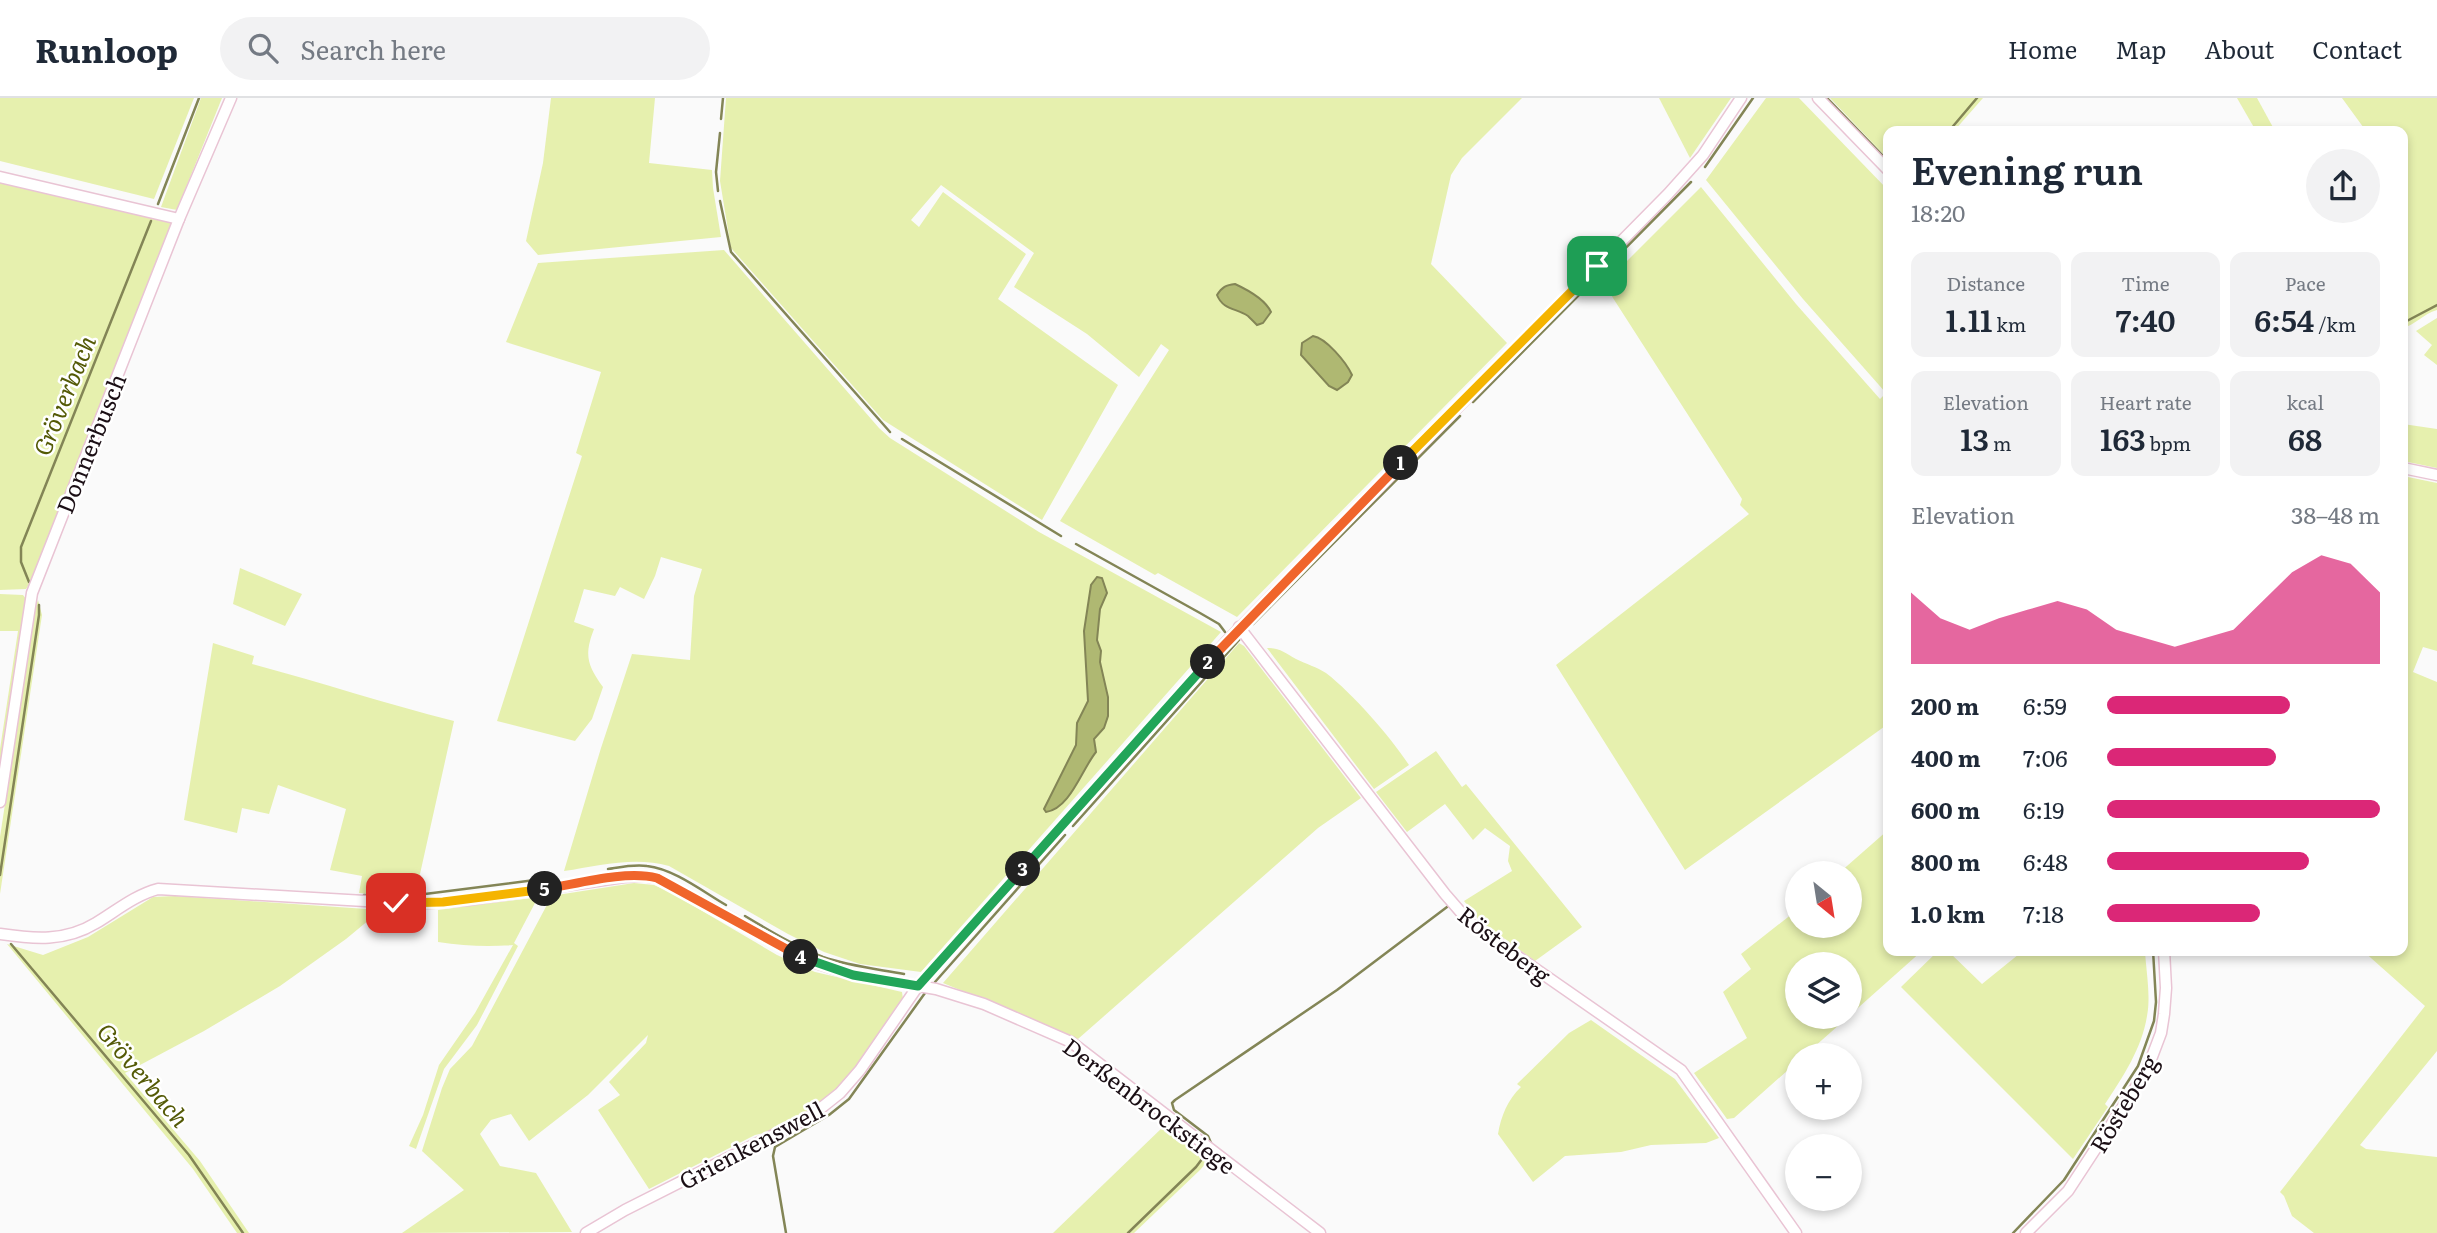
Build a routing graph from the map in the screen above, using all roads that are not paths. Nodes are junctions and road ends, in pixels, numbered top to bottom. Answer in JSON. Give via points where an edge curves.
{"nodes":[{"id":1,"x":231,"y":98,"type":"edge"},
{"id":2,"x":1741,"y":98,"type":"edge"},
{"id":3,"x":1818,"y":98,"type":"edge"},
{"id":4,"x":1883,"y":165,"type":"edge"},
{"id":5,"x":0,"y":177,"type":"edge"},
{"id":6,"x":179,"y":219,"type":"junction"},
{"id":7,"x":2408,"y":469,"type":"edge"},
{"id":8,"x":2437,"y":475,"type":"edge"},
{"id":9,"x":1240,"y":627,"type":"junction"},
{"id":10,"x":0,"y":802,"type":"edge"},
{"id":11,"x":0,"y":934,"type":"edge"},
{"id":12,"x":2164,"y":956,"type":"edge"},
{"id":13,"x":918,"y":986,"type":"junction"},
{"id":14,"x":586,"y":1233,"type":"edge"},
{"id":15,"x":1320,"y":1233,"type":"edge"},
{"id":16,"x":1796,"y":1233,"type":"edge"},
{"id":17,"x":2026,"y":1233,"type":"edge"}],
"edges":[{"from":1,"to":6,"type":"street","name":"Donnerbusch"},
{"from":2,"to":9,"type":"street","name":"Grienkenswell","via":[[1703,155],[1668,194]]},
{"from":3,"to":4,"type":"street"},
{"from":5,"to":6,"type":"street"},
{"from":6,"to":10,"type":"street","name":"Donnerbusch","via":[[32,593]]},
{"from":7,"to":8,"type":"street"},
{"from":9,"to":13,"type":"street","name":"Grienkenswell"},
{"from":9,"to":16,"type":"street","name":"Rösteberg","via":[[1471,924],[1681,1070]]},
{"from":11,"to":13,"type":"street","name":"Derßenbrockstiege","via":[[38,938],[73,934],[158,889],[426,904],[644,876],[671,885],[810,961],[853,975]]},
{"from":12,"to":17,"type":"street","name":"Rösteberg","via":[[2164,1014],[2147,1070],[2068,1191]]},
{"from":13,"to":14,"type":"street","name":"Grienkenswell","via":[[853,1079],[823,1108]]},
{"from":13,"to":15,"type":"street","name":"Derßenbrockstiege","via":[[984,1004],[1071,1042]]}]}
